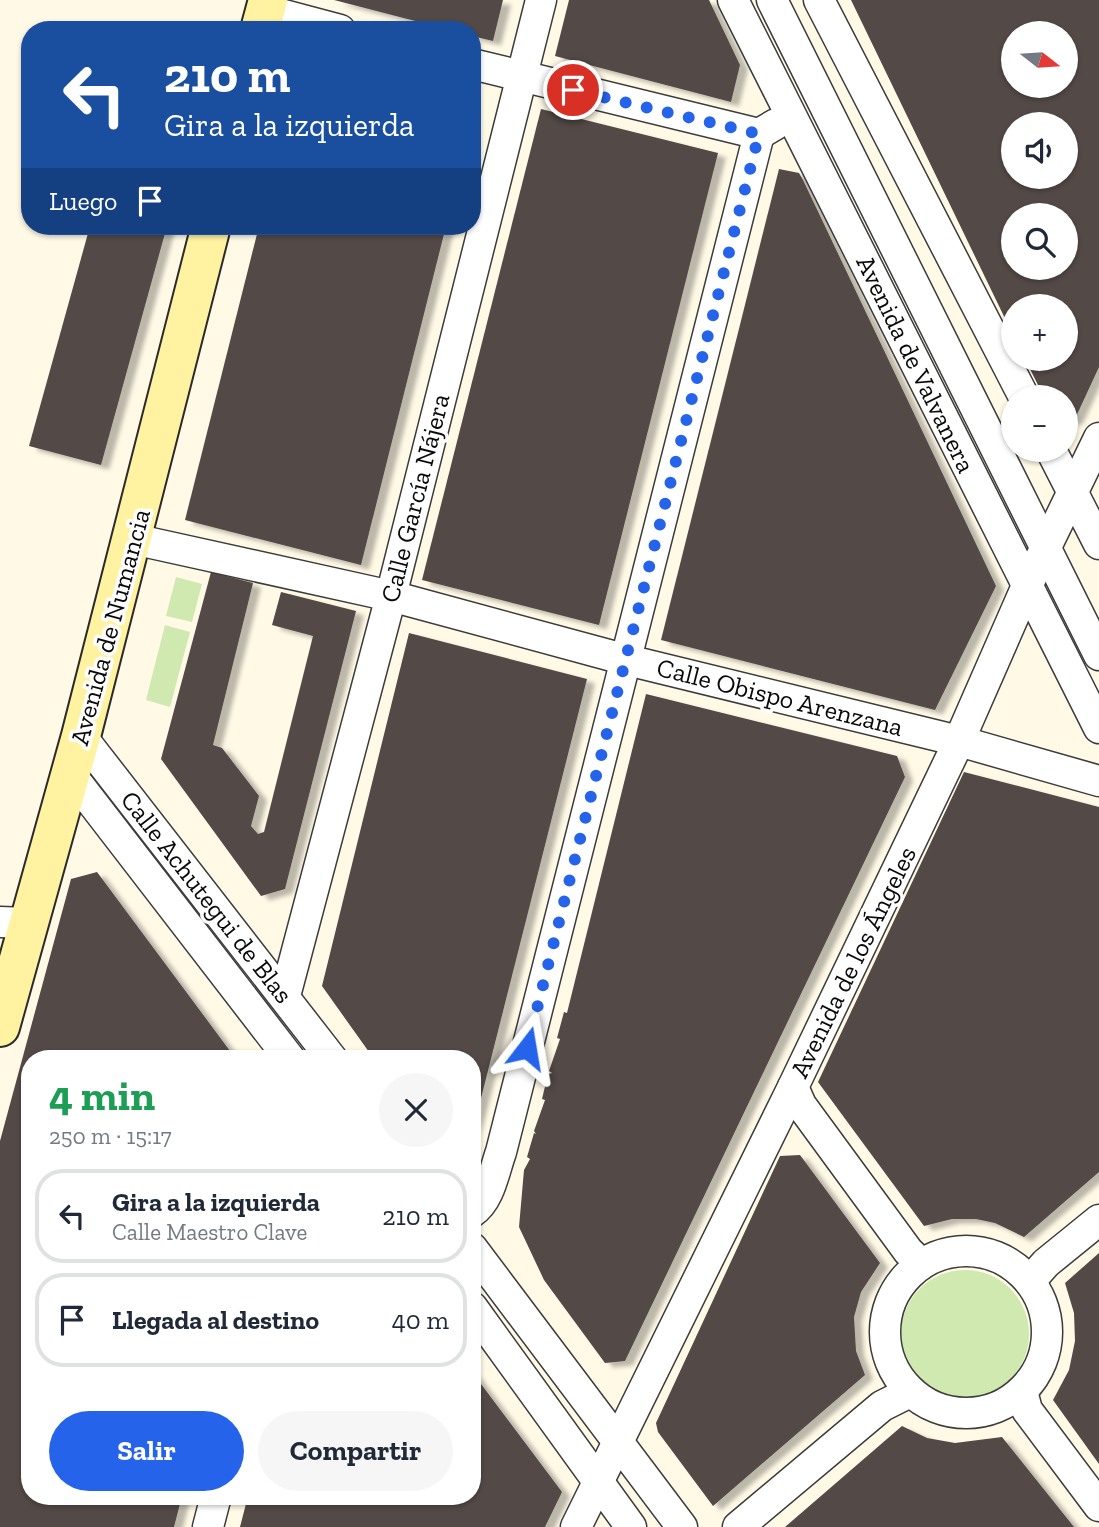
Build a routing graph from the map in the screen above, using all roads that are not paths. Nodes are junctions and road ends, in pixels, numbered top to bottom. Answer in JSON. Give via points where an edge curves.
{"nodes":[{"id":1,"x":541,"y":0,"type":"edge"},
{"id":2,"x":733,"y":0,"type":"edge"},
{"id":3,"x":772,"y":0,"type":"edge"},
{"id":4,"x":819,"y":0,"type":"edge"},
{"id":5,"x":264,"y":13,"type":"edge"},
{"id":6,"x":300,"y":21,"type":"edge"},
{"id":7,"x":481,"y":67,"type":"edge"},
{"id":8,"x":520,"y":77,"type":"junction"},
{"id":9,"x":792,"y":114,"type":"junction"},
{"id":10,"x":759,"y":134,"type":"junction"},
{"id":11,"x":481,"y":234,"type":"edge"},
{"id":12,"x":209,"y":235,"type":"edge"},
{"id":13,"x":481,"y":235,"type":"edge"},
{"id":14,"x":1018,"y":385,"type":"edge"},
{"id":15,"x":1099,"y":438,"type":"edge"},
{"id":16,"x":1057,"y":462,"type":"edge"},
{"id":17,"x":1073,"y":491,"type":"junction"},
{"id":18,"x":133,"y":539,"type":"junction"},
{"id":19,"x":1099,"y":544,"type":"edge"},
{"id":20,"x":1046,"y":547,"type":"junction"},
{"id":21,"x":1026,"y":588,"type":"junction"},
{"id":22,"x":391,"y":596,"type":"junction"},
{"id":23,"x":1099,"y":655,"type":"edge"},
{"id":24,"x":627,"y":660,"type":"junction"},
{"id":25,"x":1099,"y":728,"type":"edge"},
{"id":26,"x":81,"y":736,"type":"junction"},
{"id":27,"x":959,"y":741,"type":"junction"},
{"id":28,"x":71,"y":775,"type":"junction"},
{"id":29,"x":1099,"y":782,"type":"edge"},
{"id":30,"x":14,"y":923,"type":"edge"},
{"id":31,"x":285,"y":996,"type":"junction"},
{"id":32,"x":0,"y":1027,"type":"edge"},
{"id":33,"x":283,"y":1050,"type":"edge"},
{"id":34,"x":325,"y":1050,"type":"edge"},
{"id":35,"x":793,"y":1087,"type":"junction"},
{"id":36,"x":481,"y":1205,"type":"edge"},
{"id":37,"x":1099,"y":1220,"type":"edge"},
{"id":38,"x":481,"y":1260,"type":"edge"},
{"id":39,"x":921,"y":1264,"type":"junction"},
{"id":40,"x":1030,"y":1281,"type":"junction"},
{"id":41,"x":481,"y":1320,"type":"edge"},
{"id":42,"x":1022,"y":1391,"type":"junction"},
{"id":43,"x":910,"y":1392,"type":"junction"},
{"id":44,"x":615,"y":1442,"type":"junction"},
{"id":45,"x":597,"y":1481,"type":"junction"},
{"id":46,"x":214,"y":1505,"type":"edge"},
{"id":47,"x":1099,"y":1506,"type":"edge"},
{"id":48,"x":208,"y":1527,"type":"edge"},
{"id":49,"x":576,"y":1527,"type":"edge"},
{"id":50,"x":631,"y":1527,"type":"edge"},
{"id":51,"x":682,"y":1527,"type":"edge"},
{"id":52,"x":738,"y":1527,"type":"edge"}],
"edges":[{"from":1,"to":8,"type":"street","name":"Calle García Nájera"},
{"from":2,"to":9,"type":"street","name":"Avenida de Valvanera"},
{"from":3,"to":20,"type":"street","name":"Avenida de Valvanera"},
{"from":4,"to":14,"type":"street"},
{"from":5,"to":6,"type":"street"},
{"from":7,"to":8,"type":"street"},
{"from":8,"to":10,"type":"street"},
{"from":8,"to":11,"type":"street","name":"Calle García Nájera"},
{"from":9,"to":10,"type":"street"},
{"from":9,"to":21,"type":"street","name":"Avenida de Valvanera"},
{"from":10,"to":24,"type":"street"},
{"from":12,"to":18,"type":"street","name":"Avenida de Numancia"},
{"from":13,"to":22,"type":"street","name":"Calle García Nájera"},
{"from":15,"to":17,"type":"street","name":"Avenida de los Ángeles"},
{"from":16,"to":17,"type":"street"},
{"from":17,"to":19,"type":"street"},
{"from":17,"to":20,"type":"street","name":"Avenida de los Ángeles"},
{"from":18,"to":22,"type":"street","name":"Calle Obispo Arenzana"},
{"from":18,"to":26,"type":"street","name":"Avenida de Numancia"},
{"from":20,"to":21,"type":"street","name":"Avenida de los Ángeles"},
{"from":20,"to":23,"type":"street","name":"Avenida de Valvanera"},
{"from":21,"to":25,"type":"street","name":"Avenida de Valvanera"},
{"from":21,"to":27,"type":"street","name":"Avenida de los Ángeles"},
{"from":22,"to":24,"type":"street","name":"Calle Obispo Arenzana"},
{"from":22,"to":31,"type":"street","name":"Calle García Nájera"},
{"from":24,"to":27,"type":"street","name":"Calle Obispo Arenzana"},
{"from":24,"to":36,"type":"street","via":[[501,1152]]},
{"from":26,"to":28,"type":"street","name":"Avenida de Numancia"},
{"from":26,"to":31,"type":"street","name":"Calle Achutegui de Blas"},
{"from":27,"to":29,"type":"street","name":"Calle Obispo Arenzana"},
{"from":27,"to":35,"type":"street","name":"Avenida de los Ángeles"},
{"from":28,"to":30,"type":"street","name":"Avenida de Numancia"},
{"from":28,"to":33,"type":"street","name":"Calle Achutegui de Blas"},
{"from":30,"to":32,"type":"street","name":"Avenida de Numancia"},
{"from":31,"to":34,"type":"street","name":"Calle Achutegui de Blas"},
{"from":35,"to":39,"type":"street","via":[[818,1128]]},
{"from":35,"to":44,"type":"street","name":"Avenida de los Ángeles"},
{"from":37,"to":40,"type":"street"},
{"from":38,"to":44,"type":"street"},
{"from":39,"to":40,"type":"street","via":[[943,1253],[967,1250],[1002,1259]]},
{"from":39,"to":43,"type":"street","via":[[903,1280],[890,1301],[885,1325],[886,1349]]},
{"from":40,"to":42,"type":"street","via":[[1048,1325],[1046,1350]]},
{"from":41,"to":45,"type":"street"},
{"from":42,"to":43,"type":"street","via":[[1002,1406],[978,1413],[942,1409]]},
{"from":42,"to":47,"type":"street","via":[[1027,1410]]},
{"from":43,"to":52,"type":"street","via":[[882,1406]]},
{"from":44,"to":45,"type":"street","name":"Avenida de los Ángeles"},
{"from":44,"to":51,"type":"street"},
{"from":45,"to":49,"type":"street","name":"Avenida de los Ángeles"},
{"from":45,"to":50,"type":"street"},
{"from":46,"to":48,"type":"street"}]}
